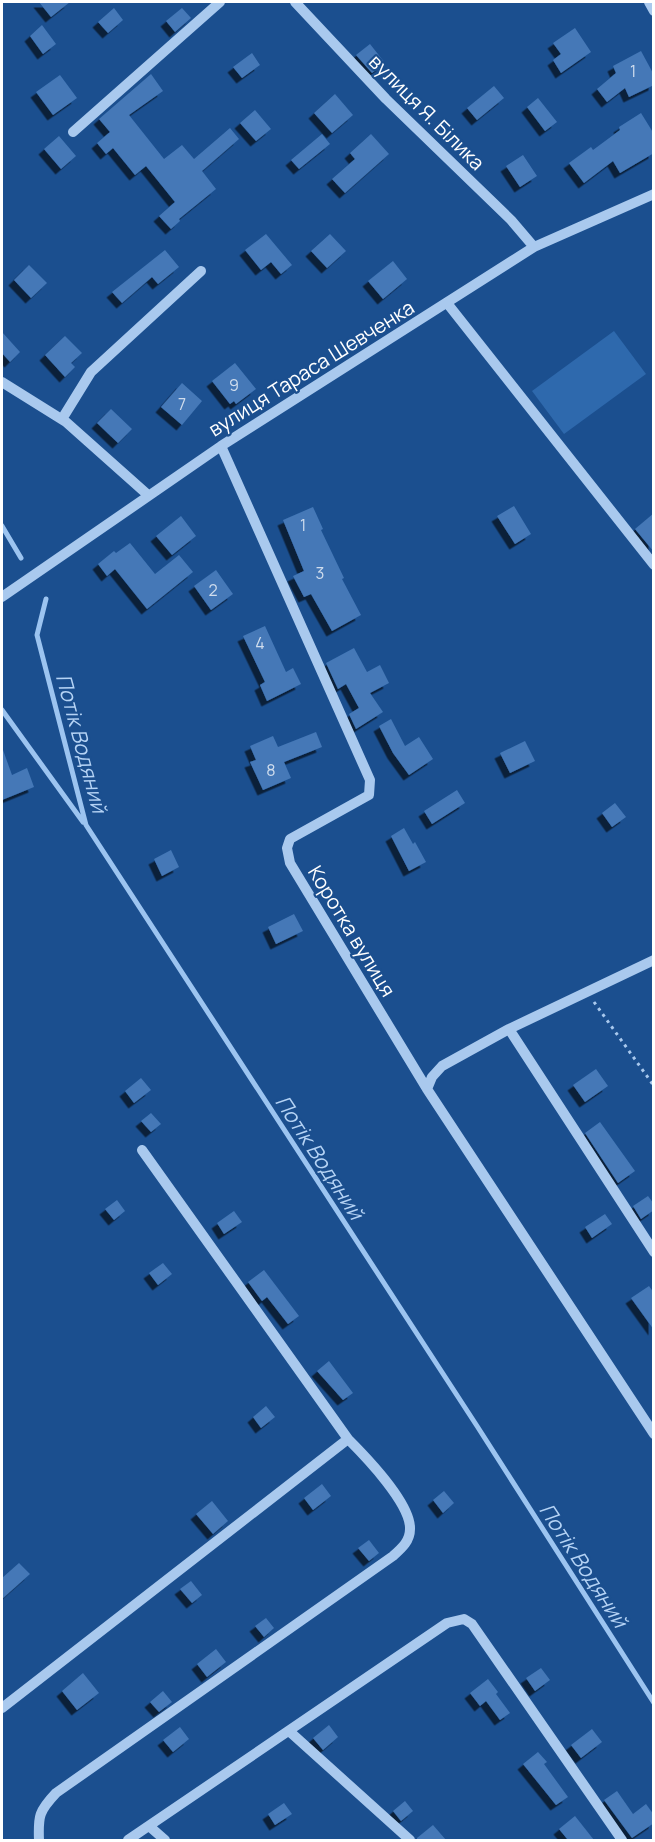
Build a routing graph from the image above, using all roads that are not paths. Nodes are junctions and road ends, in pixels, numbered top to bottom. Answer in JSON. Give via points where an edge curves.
{"nodes":[{"id":1,"x":220,"y":2,"type":"edge"},
{"id":2,"x":295,"y":2,"type":"edge"},
{"id":3,"x":649,"y":2,"type":"edge"},
{"id":4,"x":654,"y":11,"type":"edge"},
{"id":5,"x":73,"y":132,"type":"dead end"},
{"id":6,"x":654,"y":194,"type":"edge"},
{"id":7,"x":534,"y":247,"type":"junction"},
{"id":8,"x":201,"y":271,"type":"dead end"},
{"id":9,"x":447,"y":303,"type":"junction"},
{"id":10,"x":2,"y":382,"type":"edge"},
{"id":11,"x":62,"y":419,"type":"junction"},
{"id":12,"x":221,"y":446,"type":"junction"},
{"id":13,"x":148,"y":495,"type":"junction"},
{"id":14,"x":654,"y":565,"type":"edge"},
{"id":15,"x":2,"y":597,"type":"edge"},
{"id":16,"x":654,"y":960,"type":"edge"},
{"id":17,"x":509,"y":1029,"type":"junction"},
{"id":18,"x":427,"y":1089,"type":"junction"},
{"id":19,"x":142,"y":1150,"type":"dead end"},
{"id":20,"x":654,"y":1252,"type":"edge"},
{"id":21,"x":654,"y":1434,"type":"edge"},
{"id":22,"x":348,"y":1439,"type":"junction"},
{"id":23,"x":2,"y":1708,"type":"edge"},
{"id":24,"x":289,"y":1731,"type":"junction"},
{"id":25,"x":149,"y":1826,"type":"junction"},
{"id":26,"x":39,"y":1840,"type":"edge"},
{"id":27,"x":128,"y":1840,"type":"edge"},
{"id":28,"x":165,"y":1840,"type":"edge"},
{"id":29,"x":410,"y":1840,"type":"edge"},
{"id":30,"x":622,"y":1840,"type":"edge"}],
"edges":[{"from":1,"to":5,"type":"street"},
{"from":2,"to":7,"type":"street","name":"вулиця Я. Білика"},
{"from":3,"to":4,"type":"street"},
{"from":6,"to":7,"type":"street","name":"вулиця Тараса Шевченка"},
{"from":7,"to":9,"type":"street","name":"вулиця Тараса Шевченка"},
{"from":8,"to":11,"type":"street","via":[[91,372]]},
{"from":9,"to":12,"type":"street","name":"вулиця Тараса Шевченка"},
{"from":9,"to":14,"type":"street"},
{"from":10,"to":11,"type":"street"},
{"from":11,"to":13,"type":"street"},
{"from":12,"to":13,"type":"street","name":"вулиця Тараса Шевченка"},
{"from":12,"to":18,"type":"street","name":"Коротка вулиця","via":[[370,780],[369,795],[290,839],[290,863]]},
{"from":13,"to":15,"type":"street","name":"вулиця Тараса Шевченка"},
{"from":16,"to":17,"type":"street"},
{"from":17,"to":18,"type":"street","via":[[442,1066]]},
{"from":17,"to":20,"type":"street"},
{"from":18,"to":21,"type":"street","name":"Коротка вулиця"},
{"from":19,"to":22,"type":"street"},
{"from":22,"to":23,"type":"street"},
{"from":22,"to":26,"type":"street","via":[[375,1465],[410,1517],[411,1532],[405,1546],[56,1793],[42,1808]]},
{"from":24,"to":25,"type":"street"},
{"from":24,"to":29,"type":"street"},
{"from":24,"to":30,"type":"street","via":[[447,1623],[464,1619],[472,1624]]},
{"from":25,"to":27,"type":"street"},
{"from":25,"to":28,"type":"street"}]}
